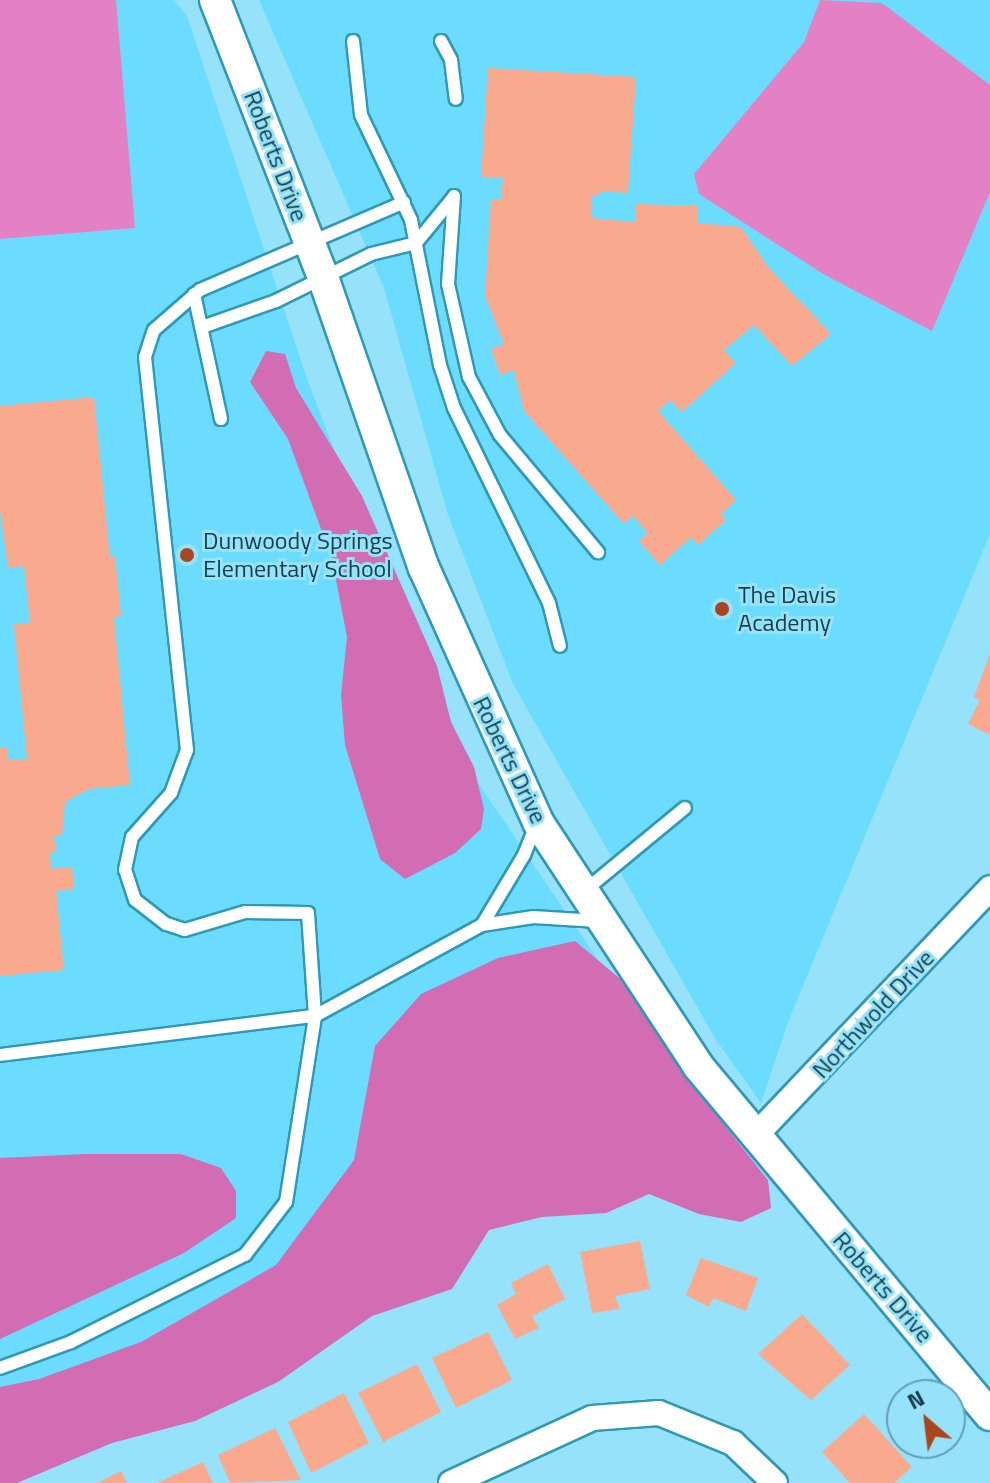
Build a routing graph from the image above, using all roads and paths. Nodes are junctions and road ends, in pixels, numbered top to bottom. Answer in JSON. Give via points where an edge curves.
{"nodes":[{"id":1,"x":215,"y":0,"type":"edge"},
{"id":2,"x":353,"y":41,"type":"dead end"},
{"id":3,"x":441,"y":41,"type":"dead end"},
{"id":4,"x":456,"y":99,"type":"dead end"},
{"id":5,"x":404,"y":202,"type":"junction"},
{"id":6,"x":416,"y":243,"type":"junction"},
{"id":7,"x":310,"y":244,"type":"junction"},
{"id":8,"x":323,"y":277,"type":"junction"},
{"id":9,"x":194,"y":294,"type":"junction"},
{"id":10,"x":202,"y":327,"type":"junction"},
{"id":11,"x":221,"y":419,"type":"dead end"},
{"id":12,"x":598,"y":552,"type":"dead end"},
{"id":13,"x":560,"y":646,"type":"dead end"},
{"id":14,"x":685,"y":808,"type":"dead end"},
{"id":15,"x":538,"y":822,"type":"junction"},
{"id":16,"x":990,"y":888,"type":"edge"},
{"id":17,"x":583,"y":892,"type":"junction"},
{"id":18,"x":602,"y":922,"type":"junction"},
{"id":19,"x":482,"y":925,"type":"junction"},
{"id":20,"x":315,"y":1016,"type":"junction"},
{"id":21,"x":0,"y":1055,"type":"edge"},
{"id":22,"x":754,"y":1137,"type":"junction"},
{"id":23,"x":0,"y":1368,"type":"edge"},
{"id":24,"x":990,"y":1415,"type":"edge"},
{"id":25,"x":451,"y":1483,"type":"edge"},
{"id":26,"x":775,"y":1483,"type":"edge"}],
"edges":[{"from":1,"to":7,"type":"street","name":"Roberts Drive"},
{"from":2,"to":5,"type":"lane","via":[[361,115]]},
{"from":3,"to":4,"type":"lane","via":[[451,60]]},
{"from":5,"to":6,"type":"lane"},
{"from":5,"to":7,"type":"lane"},
{"from":6,"to":8,"type":"lane","via":[[371,254]]},
{"from":6,"to":12,"type":"lane","via":[[454,196],[448,284],[469,377],[500,435]]},
{"from":6,"to":13,"type":"lane","via":[[454,408],[544,591]]},
{"from":7,"to":8,"type":"street","name":"Roberts Drive"},
{"from":7,"to":9,"type":"lane"},
{"from":8,"to":10,"type":"lane","via":[[276,301]]},
{"from":8,"to":15,"type":"street","name":"Roberts Drive","via":[[424,568]]},
{"from":9,"to":10,"type":"lane"},
{"from":9,"to":20,"type":"lane","via":[[154,330],[145,357],[187,750],[171,793],[132,837],[125,870],[135,900],[166,924],[185,930],[257,910],[308,913]]},
{"from":10,"to":11,"type":"lane"},
{"from":14,"to":17,"type":"lane"},
{"from":15,"to":17,"type":"street","name":"Roberts Drive"},
{"from":15,"to":19,"type":"lane"},
{"from":16,"to":22,"type":"street","name":"Northwold Drive"},
{"from":17,"to":18,"type":"street","name":"Roberts Drive"},
{"from":18,"to":19,"type":"lane","via":[[533,917]]},
{"from":18,"to":22,"type":"street","name":"Roberts Drive","via":[[698,1066]]},
{"from":19,"to":20,"type":"lane"},
{"from":20,"to":21,"type":"lane"},
{"from":20,"to":23,"type":"lane","via":[[286,1202],[269,1229],[245,1255],[71,1342]]},
{"from":22,"to":24,"type":"street","name":"Roberts Drive"},
{"from":25,"to":26,"type":"street","via":[[592,1418],[659,1413],[733,1443]]}]}
